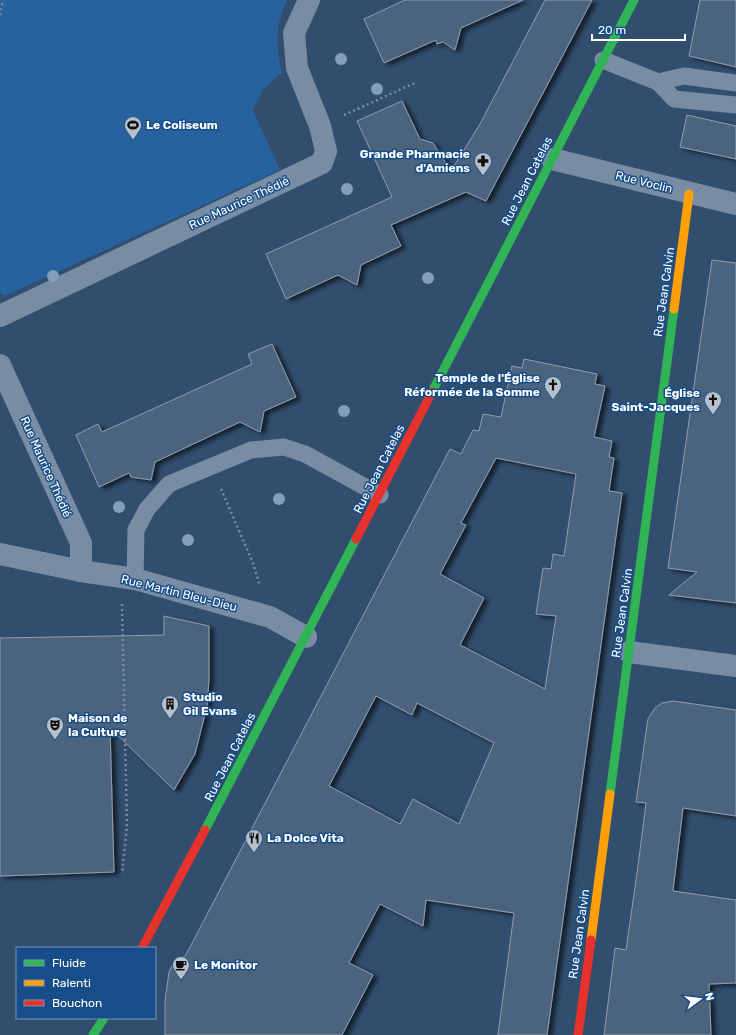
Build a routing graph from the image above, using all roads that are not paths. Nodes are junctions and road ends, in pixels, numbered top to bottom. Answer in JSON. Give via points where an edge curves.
{"nodes":[{"id":1,"x":309,"y":0,"type":"edge"},
{"id":2,"x":634,"y":0,"type":"edge"},
{"id":3,"x":603,"y":60,"type":"junction"},
{"id":4,"x":658,"y":82,"type":"junction"},
{"id":5,"x":736,"y":83,"type":"edge"},
{"id":6,"x":736,"y":105,"type":"edge"},
{"id":7,"x":552,"y":160,"type":"junction"},
{"id":8,"x":689,"y":194,"type":"junction"},
{"id":9,"x":736,"y":204,"type":"edge"},
{"id":10,"x":0,"y":316,"type":"edge"},
{"id":11,"x":0,"y":365,"type":"edge"},
{"id":12,"x":380,"y":495,"type":"junction"},
{"id":13,"x":0,"y":554,"type":"edge"},
{"id":14,"x":81,"y":571,"type":"junction"},
{"id":15,"x":128,"y":578,"type":"junction"},
{"id":16,"x":306,"y":637,"type":"junction"},
{"id":17,"x":629,"y":652,"type":"junction"},
{"id":18,"x":736,"y":666,"type":"edge"},
{"id":19,"x":143,"y":947,"type":"edge"},
{"id":20,"x":104,"y":1019,"type":"edge"},
{"id":21,"x":96,"y":1034,"type":"edge"},
{"id":22,"x":578,"y":1035,"type":"edge"}],
"edges":[{"from":1,"to":10,"type":"street","name":"Rue Maurice Thédié","via":[[294,33],[294,40],[297,68],[320,126],[326,151],[322,163]]},
{"from":2,"to":3,"type":"street","name":"Rue Jean Catelas"},
{"from":3,"to":4,"type":"lane"},
{"from":3,"to":7,"type":"street","name":"Rue Jean Catelas"},
{"from":4,"to":5,"type":"lane","via":[[684,76]]},
{"from":4,"to":6,"type":"lane","via":[[674,99]]},
{"from":7,"to":8,"type":"street","name":"Rue Voclin"},
{"from":7,"to":12,"type":"street","name":"Rue Jean Catelas"},
{"from":8,"to":9,"type":"street","name":"Rue Voclin"},
{"from":8,"to":17,"type":"street","name":"Rue Jean Calvin"},
{"from":11,"to":14,"type":"street","name":"Rue Maurice Thédié","via":[[80,543]]},
{"from":12,"to":15,"type":"lane","via":[[305,454],[284,447],[251,450],[169,484],[147,509],[136,530]]},
{"from":12,"to":16,"type":"street","name":"Rue Jean Catelas"},
{"from":13,"to":14,"type":"street","name":"Rue Martin Bleu-Dieu"},
{"from":14,"to":15,"type":"street","name":"Rue Martin Bleu-Dieu"},
{"from":15,"to":16,"type":"street","name":"Rue Martin Bleu-Dieu","via":[[270,617]]},
{"from":16,"to":19,"type":"street","name":"Rue Jean Catelas"},
{"from":17,"to":18,"type":"street"},
{"from":17,"to":22,"type":"street","name":"Rue Jean Calvin"},
{"from":20,"to":21,"type":"street"}]}
